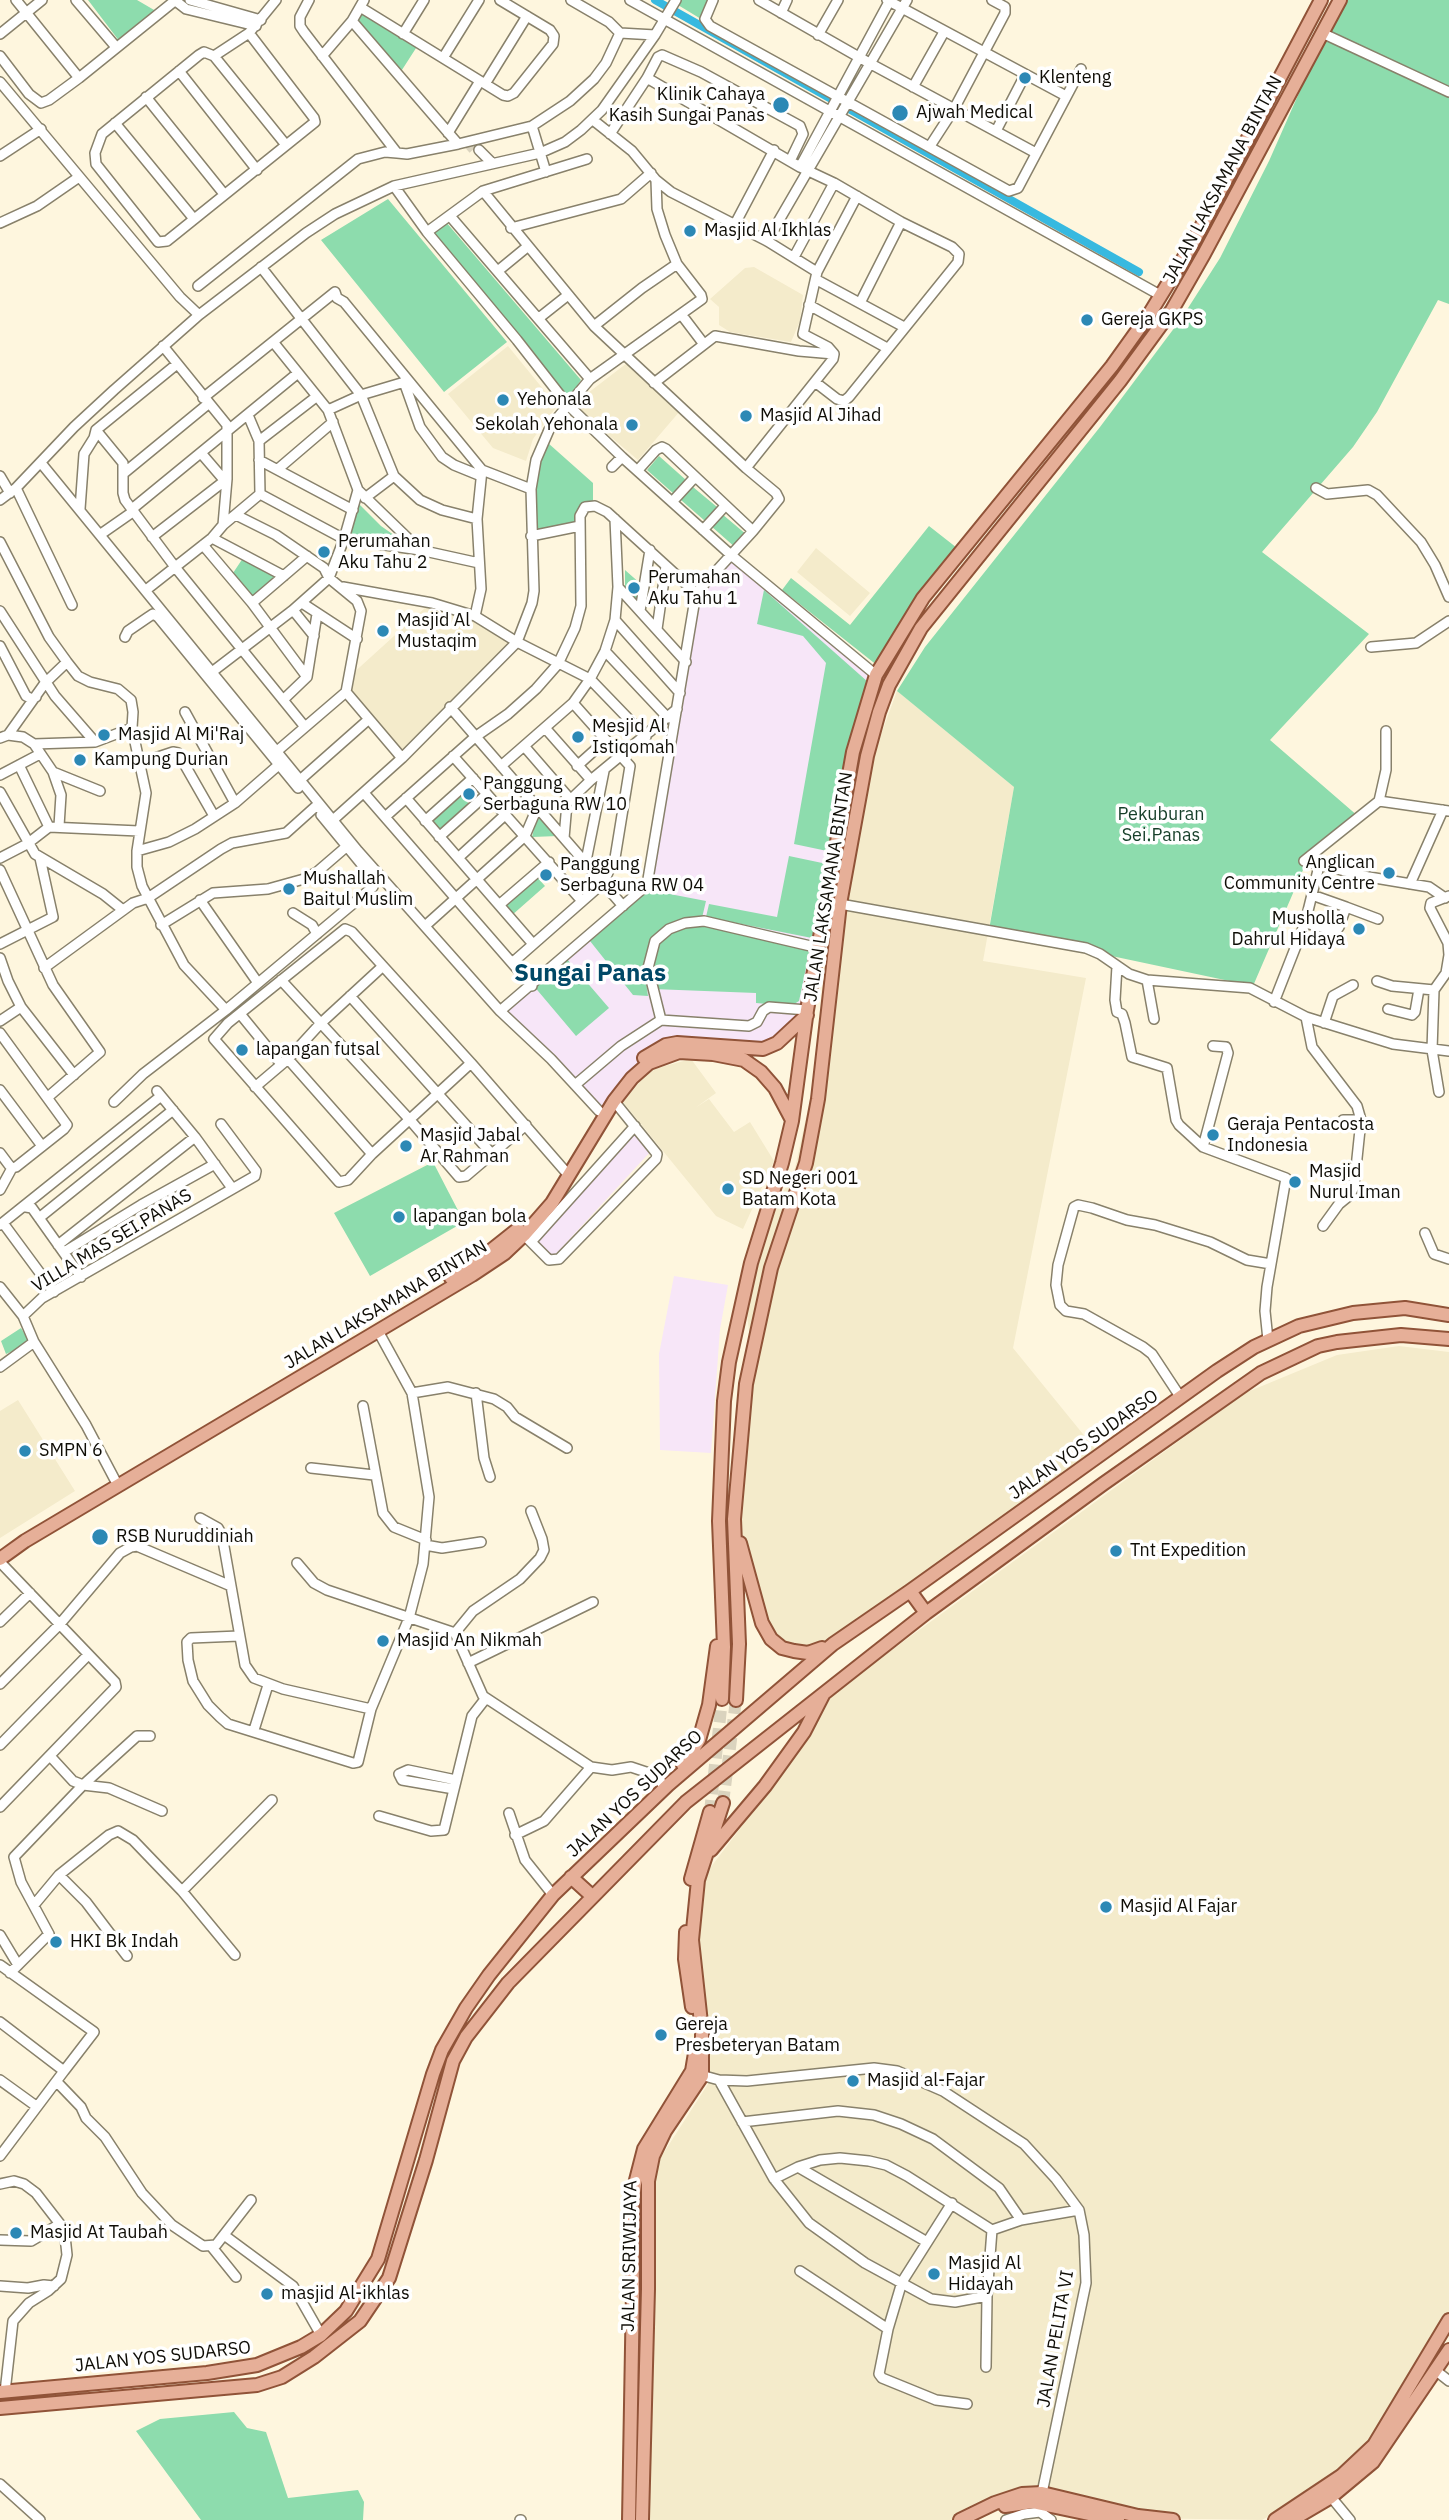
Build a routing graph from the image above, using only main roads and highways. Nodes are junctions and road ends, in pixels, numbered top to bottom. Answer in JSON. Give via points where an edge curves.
{"nodes":[{"id":1,"x":1340,"y":0,"type":"edge"},
{"id":2,"x":1319,"y":3,"type":"edge"},
{"id":3,"x":1191,"y":246,"type":"junction"},
{"id":4,"x":1204,"y":254,"type":"junction"},
{"id":5,"x":807,"y":1012,"type":"junction"},
{"id":6,"x":792,"y":1121,"type":"junction"},
{"id":7,"x":751,"y":1263,"type":"junction"},
{"id":8,"x":771,"y":1268,"type":"junction"},
{"id":9,"x":417,"y":1303,"type":"junction"},
{"id":10,"x":1449,"y":1315,"type":"edge"},
{"id":11,"x":1449,"y":1339,"type":"edge"},
{"id":12,"x":720,"y":1485,"type":"junction"},
{"id":13,"x":736,"y":1486,"type":"junction"},
{"id":14,"x":734,"y":1519,"type":"junction"},
{"id":15,"x":0,"y":1550,"type":"edge"},
{"id":16,"x":0,"y":1561,"type":"edge"},
{"id":17,"x":910,"y":1591,"type":"junction"},
{"id":18,"x":722,"y":1607,"type":"junction"},
{"id":19,"x":926,"y":1613,"type":"junction"},
{"id":20,"x":833,"y":1644,"type":"junction"},
{"id":21,"x":824,"y":1692,"type":"junction"},
{"id":22,"x":722,"y":1699,"type":"tunnel mouth"},
{"id":23,"x":736,"y":1700,"type":"tunnel mouth"},
{"id":24,"x":667,"y":1786,"type":"junction"},
{"id":25,"x":723,"y":1802,"type":"tunnel mouth"},
{"id":26,"x":710,"y":1812,"type":"tunnel mouth"},
{"id":27,"x":709,"y":1852,"type":"junction"},
{"id":28,"x":571,"y":1877,"type":"junction"},
{"id":29,"x":592,"y":1896,"type":"junction"},
{"id":30,"x":697,"y":2074,"type":"junction"},
{"id":31,"x":1449,"y":2320,"type":"edge"},
{"id":32,"x":631,"y":2337,"type":"junction"},
{"id":33,"x":647,"y":2337,"type":"junction"},
{"id":34,"x":1449,"y":2350,"type":"edge"},
{"id":35,"x":91,"y":2383,"type":"junction"},
{"id":36,"x":3,"y":2392,"type":"edge"},
{"id":37,"x":91,"y":2400,"type":"junction"},
{"id":38,"x":0,"y":2408,"type":"edge"},
{"id":39,"x":636,"y":2515,"type":"edge"},
{"id":40,"x":960,"y":2520,"type":"edge"},
{"id":41,"x":977,"y":2520,"type":"edge"},
{"id":42,"x":1118,"y":2520,"type":"edge"},
{"id":43,"x":1173,"y":2520,"type":"edge"},
{"id":44,"x":1275,"y":2520,"type":"edge"},
{"id":45,"x":1292,"y":2520,"type":"edge"}],
"edges":[{"from":1,"to":4,"type":"main road","name":"JALAN LAKSAMANA BINTAN"},
{"from":2,"to":3,"type":"main road","name":"JALAN LAKSAMANA BINTAN"},
{"from":3,"to":4,"type":"main road"},
{"from":3,"to":5,"type":"main road","name":"JALAN LAKSAMANA BINTAN","via":[[1112,366],[923,598],[876,675],[853,752]]},
{"from":4,"to":8,"type":"main road","name":"JALAN LAKSAMANA BINTAN","via":[[1172,310],[1120,381],[912,641],[884,699],[840,904],[812,1133]]},
{"from":5,"to":6,"type":"main road","name":"JALAN LAKSAMANA BINTAN"},
{"from":5,"to":9,"type":"main road","name":"JALAN LAKSAMANA BINTAN","via":[[777,1043],[763,1049],[666,1045],[640,1060],[599,1111],[537,1211],[511,1236]]},
{"from":6,"to":7,"type":"main road","name":"JALAN LAKSAMANA BINTAN"},
{"from":6,"to":9,"type":"main road","name":"JALAN LAKSAMANA BINTAN","via":[[775,1088],[744,1060],[680,1052],[649,1063],[614,1101],[560,1201],[528,1239]]},
{"from":7,"to":8,"type":"main road"},
{"from":7,"to":12,"type":"main road","name":"JALAN LAKSAMANA BINTAN","via":[[729,1362]]},
{"from":8,"to":13,"type":"main road","name":"JALAN LAKSAMANA BINTAN","via":[[746,1384]]},
{"from":9,"to":15,"type":"main road","name":"JALAN LAKSAMANA BINTAN"},
{"from":9,"to":16,"type":"main road","name":"JALAN LAKSAMANA BINTAN","via":[[24,1541]]},
{"from":10,"to":17,"type":"main road","name":"JALAN YOS SUDARSO","via":[[1405,1308],[1353,1314],[1313,1322],[1268,1340],[1217,1371]]},
{"from":11,"to":19,"type":"main road","name":"JALAN YOS SUDARSO","via":[[1401,1335],[1337,1342],[1261,1373]]},
{"from":12,"to":13,"type":"main road"},
{"from":12,"to":18,"type":"main road","name":"JALAN LAKSAMANA BINTAN"},
{"from":13,"to":14,"type":"main road","name":"JALAN LAKSAMANA BINTAN"},
{"from":14,"to":20,"type":"main road","via":[[762,1623],[771,1639],[782,1648],[808,1653]]},
{"from":14,"to":23,"type":"main road","name":"JALAN LAKSAMANA BINTAN","via":[[739,1644]]},
{"from":17,"to":19,"type":"main road"},
{"from":17,"to":20,"type":"main road","name":"JALAN YOS SUDARSO"},
{"from":18,"to":22,"type":"main road","name":"JALAN LAKSAMANA BINTAN"},
{"from":18,"to":24,"type":"main road","via":[[709,1705],[699,1740]]},
{"from":19,"to":21,"type":"main road","name":"JALAN YOS SUDARSO"},
{"from":20,"to":24,"type":"main road","name":"JALAN YOS SUDARSO"},
{"from":21,"to":27,"type":"main road","via":[[804,1732]]},
{"from":21,"to":29,"type":"main road","name":"JALAN YOS SUDARSO","via":[[686,1802]]},
{"from":24,"to":28,"type":"main road","name":"JALAN YOS SUDARSO"},
{"from":25,"to":27,"type":"main road"},
{"from":26,"to":30,"type":"main road","name":"JALAN SRIWIJAYA","via":[[690,1883],[684,1949],[696,2030]]},
{"from":27,"to":30,"type":"main road","via":[[698,1880],[692,1940],[702,2032]]},
{"from":28,"to":29,"type":"main road"},
{"from":28,"to":35,"type":"main road","name":"JALAN YOS SUDARSO","via":[[489,1975],[442,2050],[377,2259],[346,2311],[301,2347],[257,2365]]},
{"from":29,"to":37,"type":"main road","name":"JALAN YOS SUDARSO","via":[[508,1983],[466,2037],[453,2061],[395,2263],[360,2320],[314,2357],[282,2377],[257,2385]]},
{"from":30,"to":32,"type":"main road","name":"JALAN SRIWIJAYA","via":[[650,2140],[637,2168],[632,2208]]},
{"from":30,"to":33,"type":"main road","name":"JALAN SRIWIJAYA","via":[[649,2169]]},
{"from":31,"to":44,"type":"main road","via":[[1374,2445],[1341,2476]]},
{"from":32,"to":33,"type":"main road"},
{"from":32,"to":39,"type":"main road","name":"JALAN SRIWIJAYA"},
{"from":33,"to":39,"type":"main road","name":"JALAN SRIWIJAYA"},
{"from":34,"to":45,"type":"main road","via":[[1382,2451],[1331,2497]]},
{"from":35,"to":36,"type":"main road","name":"JALAN YOS SUDARSO"},
{"from":35,"to":37,"type":"main road"},
{"from":37,"to":38,"type":"main road","name":"JALAN YOS SUDARSO"},
{"from":40,"to":43,"type":"main road","via":[[1022,2494],[1042,2493]]},
{"from":41,"to":42,"type":"main road","via":[[1006,2506],[1032,2502]]}]}
